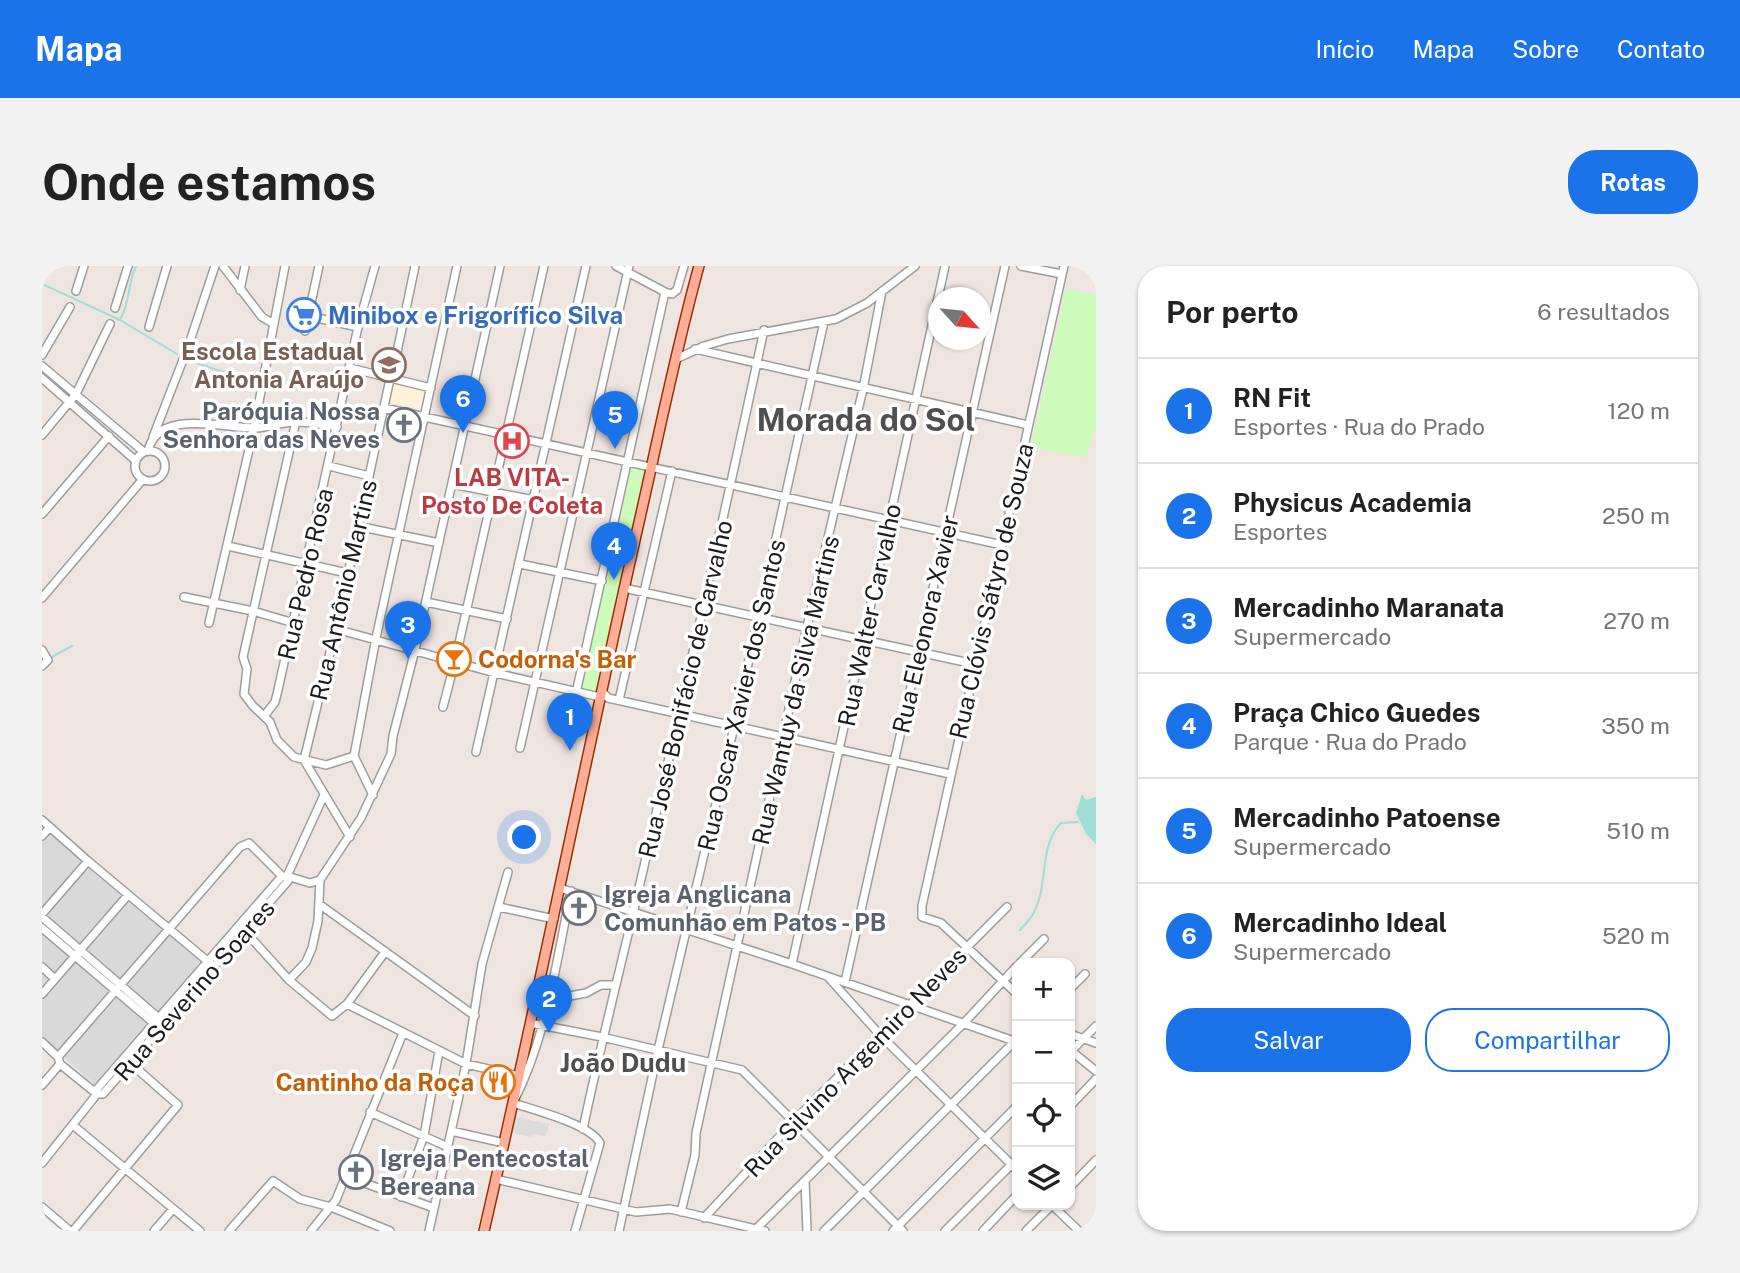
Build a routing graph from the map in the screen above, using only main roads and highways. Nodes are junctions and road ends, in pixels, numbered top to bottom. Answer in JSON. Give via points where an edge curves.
{"nodes":[{"id":1,"x":699,"y":266,"type":"edge"},
{"id":2,"x":484,"y":1231,"type":"edge"}],
"edges":[{"from":1,"to":2,"type":"main road"}]}
